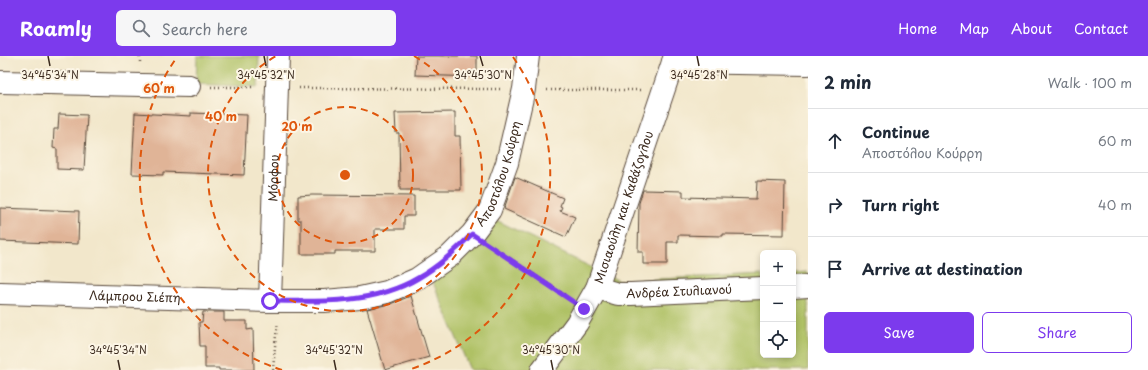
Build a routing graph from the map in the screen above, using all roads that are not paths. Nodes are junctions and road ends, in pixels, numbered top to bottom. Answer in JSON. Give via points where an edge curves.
{"nodes":[{"id":1,"x":278,"y":56,"type":"edge"},
{"id":2,"x":528,"y":56,"type":"edge"},
{"id":3,"x":674,"y":59,"type":"edge"},
{"id":4,"x":808,"y":64,"type":"edge"},
{"id":5,"x":0,"y":82,"type":"edge"},
{"id":6,"x":189,"y":86,"type":"road end"},
{"id":7,"x":808,"y":286,"type":"edge"},
{"id":8,"x":796,"y":287,"type":"edge"},
{"id":9,"x":597,"y":288,"type":"junction"},
{"id":10,"x":760,"y":288,"type":"edge"},
{"id":11,"x":0,"y":293,"type":"edge"},
{"id":12,"x":276,"y":301,"type":"junction"},
{"id":13,"x":542,"y":370,"type":"edge"}],
"edges":[{"from":1,"to":12,"type":"street","name":"Μόρφου"},
{"from":2,"to":12,"type":"street","name":"Αποστόλου Κούρρη","via":[[524,89],[507,162],[490,210],[472,234],[450,256],[417,279],[387,292],[360,298],[324,301]]},
{"from":3,"to":4,"type":"street"},
{"from":3,"to":9,"type":"street","name":"Μισιαούλη και Καβάζογλου"},
{"from":5,"to":6,"type":"street"},
{"from":7,"to":8,"type":"street"},
{"from":9,"to":10,"type":"street","name":"Ανδρέα Στυλιανού","via":[[618,294]]},
{"from":9,"to":13,"type":"street","name":"Μισιαούλη και Καβάζογλου","via":[[577,323]]},
{"from":11,"to":12,"type":"street","name":"Λάμπρου Σιέπη"}]}
